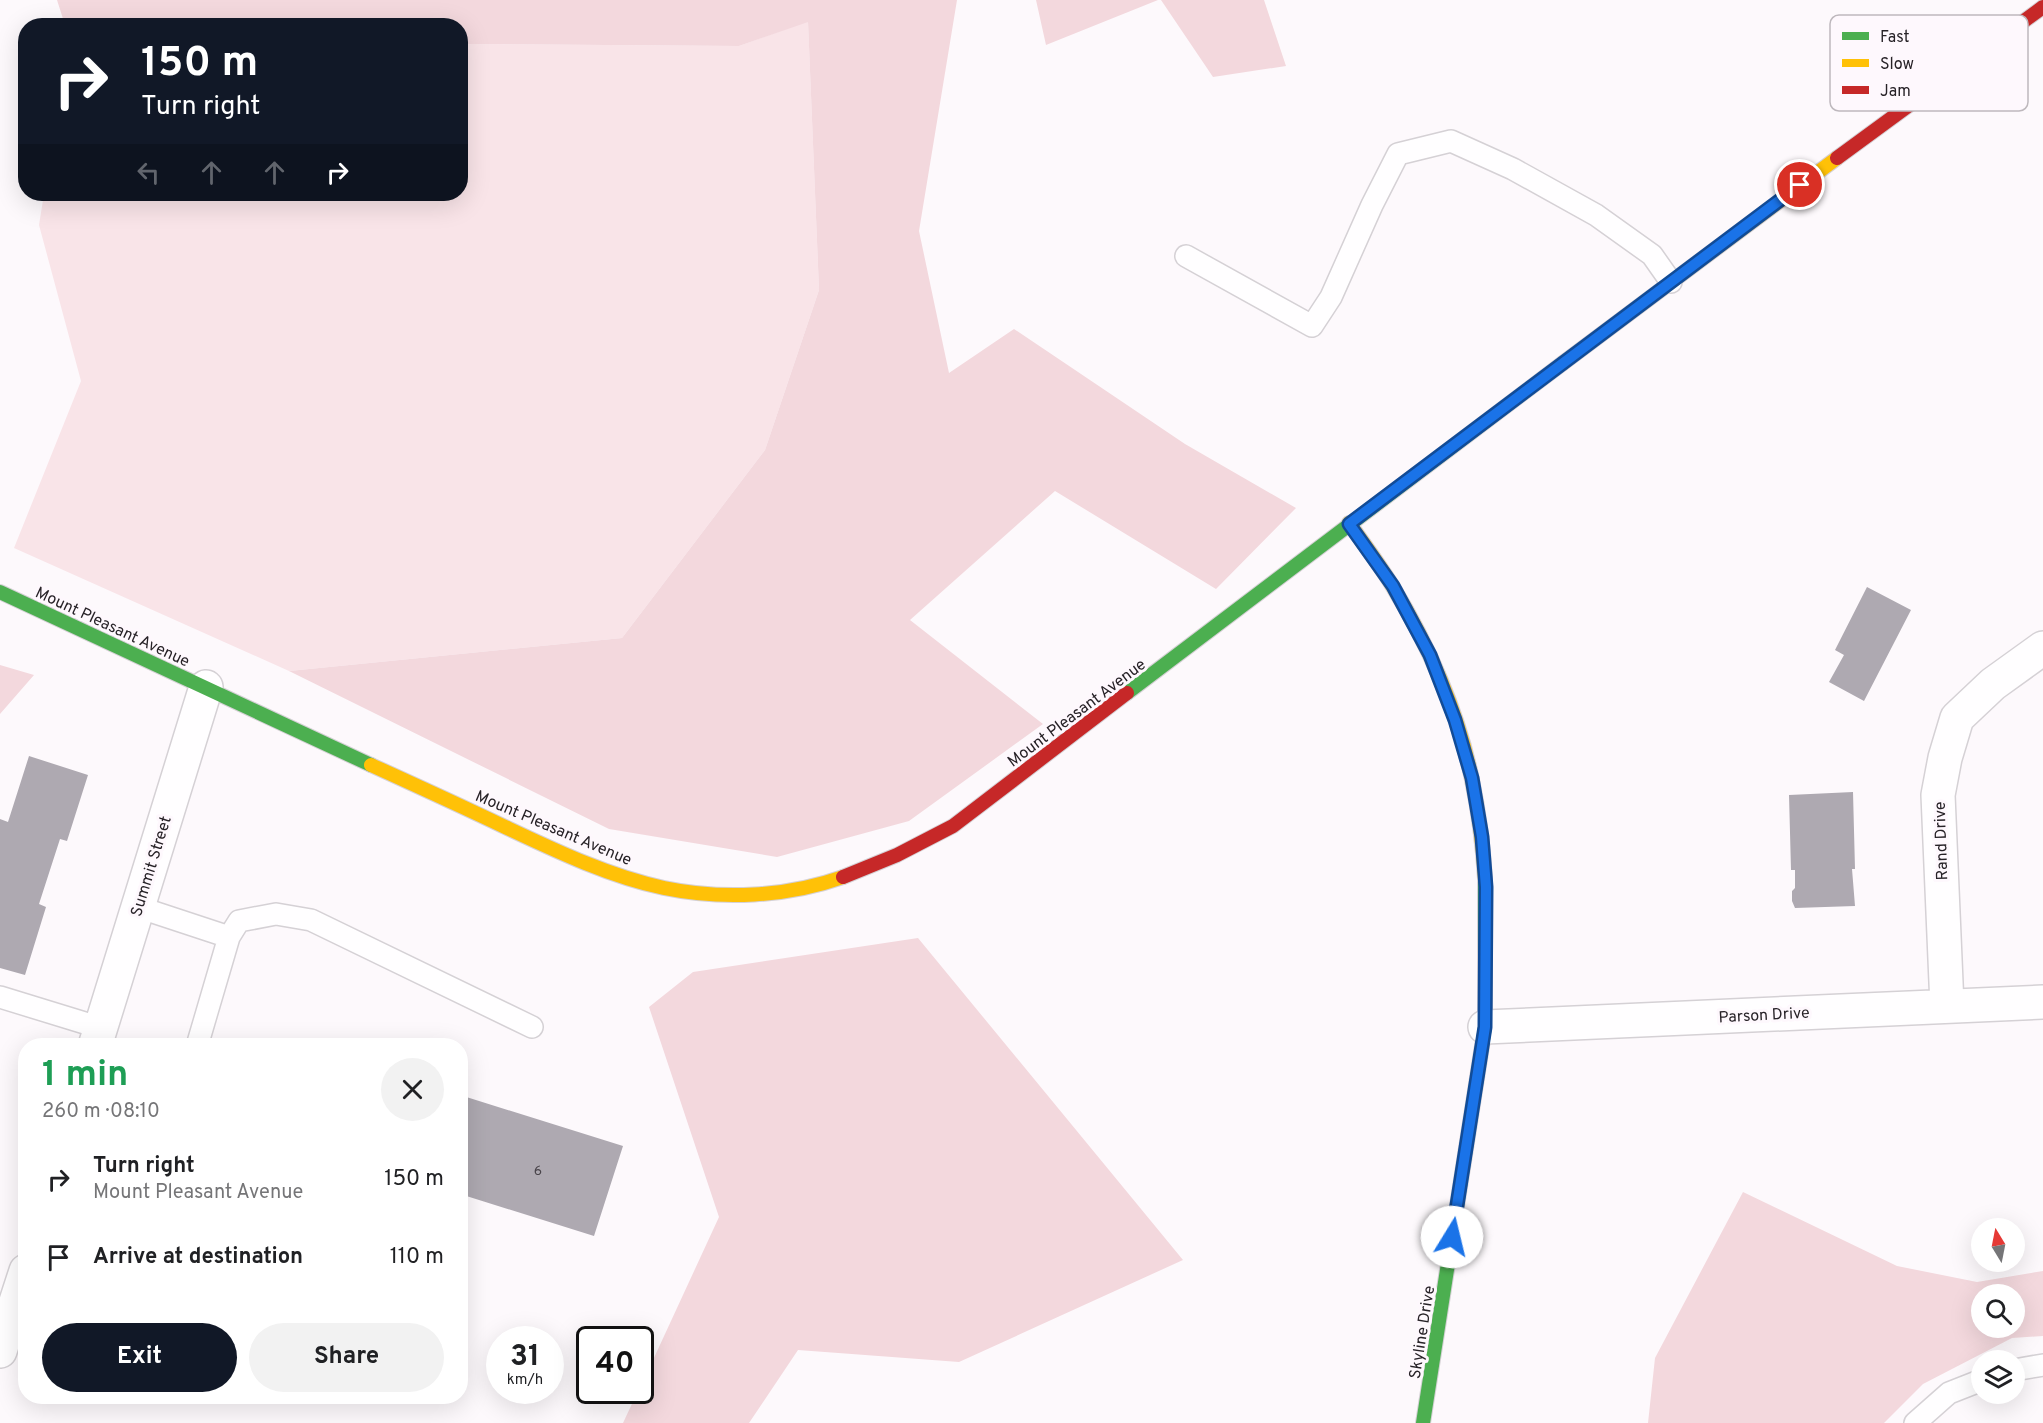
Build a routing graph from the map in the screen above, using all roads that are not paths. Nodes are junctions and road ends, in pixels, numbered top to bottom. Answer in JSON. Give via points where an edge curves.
{"nodes":[{"id":1,"x":2043,"y":7,"type":"edge"},
{"id":2,"x":2028,"y":18,"type":"edge"},
{"id":3,"x":1901,"y":111,"type":"edge"},
{"id":4,"x":1186,"y":256,"type":"dead end"},
{"id":5,"x":1671,"y":282,"type":"junction"},
{"id":6,"x":1349,"y":524,"type":"junction"},
{"id":7,"x":0,"y":591,"type":"edge"},
{"id":8,"x":2043,"y":648,"type":"edge"},
{"id":9,"x":206,"y":687,"type":"junction"},
{"id":10,"x":138,"y":907,"type":"junction"},
{"id":11,"x":230,"y":937,"type":"junction"},
{"id":12,"x":0,"y":997,"type":"edge"},
{"id":13,"x":2043,"y":1002,"type":"edge"},
{"id":14,"x":1947,"y":1006,"type":"junction"},
{"id":15,"x":532,"y":1027,"type":"dead end"},
{"id":16,"x":1485,"y":1027,"type":"junction"},
{"id":17,"x":98,"y":1037,"type":"edge"},
{"id":18,"x":199,"y":1038,"type":"edge"},
{"id":19,"x":18,"y":1285,"type":"edge"},
{"id":20,"x":7,"y":1305,"type":"edge"},
{"id":21,"x":0,"y":1351,"type":"edge"},
{"id":22,"x":2043,"y":1365,"type":"edge"},
{"id":23,"x":2025,"y":1368,"type":"edge"},
{"id":24,"x":1971,"y":1384,"type":"edge"},
{"id":25,"x":1423,"y":1423,"type":"edge"},
{"id":26,"x":1915,"y":1423,"type":"edge"}],
"edges":[{"from":1,"to":2,"type":"main road","name":"Mount Pleasant Avenue"},
{"from":3,"to":5,"type":"main road","name":"Mount Pleasant Avenue"},
{"from":4,"to":5,"type":"lane","via":[[1312,326],[1331,297],[1398,154],[1451,141],[1513,169],[1596,215],[1652,255]]},
{"from":5,"to":6,"type":"main road","name":"Mount Pleasant Avenue"},
{"from":6,"to":9,"type":"main road","name":"Mount Pleasant Avenue","via":[[953,826],[894,857],[846,876],[791,890],[735,895],[679,891],[619,875],[538,842]]},
{"from":6,"to":16,"type":"main road","name":"Skyline Drive","via":[[1393,586],[1430,655],[1472,778],[1486,887]]},
{"from":7,"to":9,"type":"main road","name":"Mount Pleasant Avenue"},
{"from":8,"to":14,"type":"street","name":"Rand Drive","via":[[1993,684],[1957,718],[1945,758],[1938,795]]},
{"from":9,"to":10,"type":"street","name":"Summit Street"},
{"from":10,"to":11,"type":"lane"},
{"from":10,"to":17,"type":"street","name":"Summit Street"},
{"from":11,"to":15,"type":"lane","via":[[239,921],[276,914],[311,920]]},
{"from":11,"to":18,"type":"lane"},
{"from":12,"to":17,"type":"lane"},
{"from":13,"to":14,"type":"street","name":"Parson Drive"},
{"from":14,"to":16,"type":"street","name":"Parson Drive"},
{"from":16,"to":25,"type":"main road","name":"Skyline Drive"},
{"from":19,"to":20,"type":"street"},
{"from":20,"to":21,"type":"street"},
{"from":22,"to":23,"type":"lane"},
{"from":24,"to":26,"type":"lane","via":[[1948,1393]]}]}
